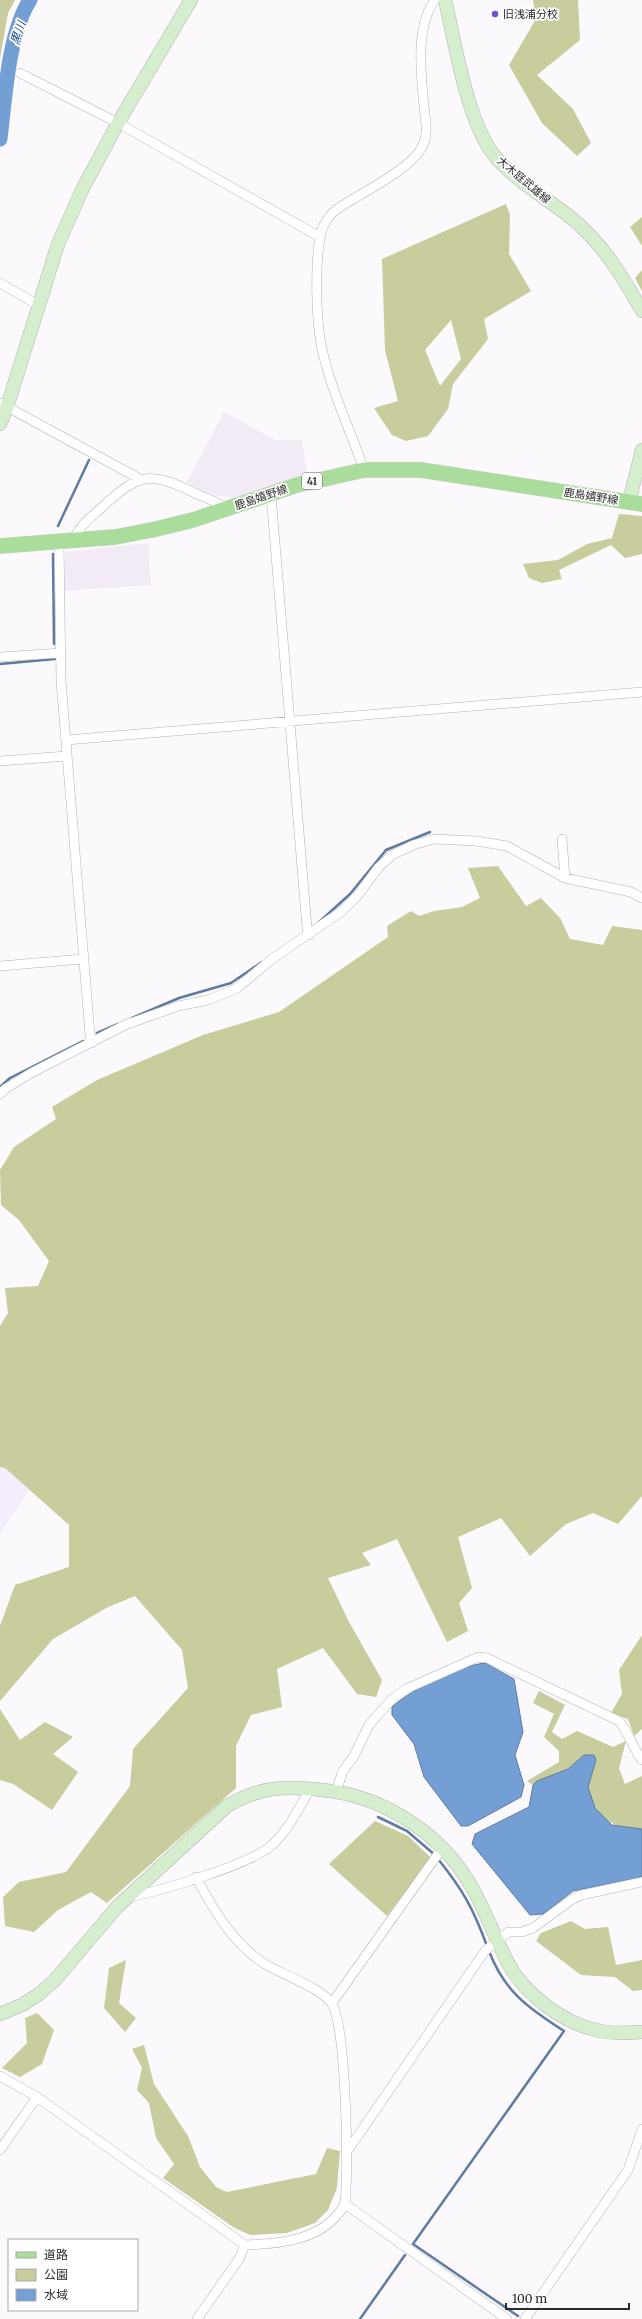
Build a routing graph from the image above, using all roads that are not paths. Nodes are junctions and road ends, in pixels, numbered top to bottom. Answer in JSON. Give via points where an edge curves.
{"nodes":[{"id":1,"x":191,"y":0,"type":"edge"},
{"id":2,"x":435,"y":0,"type":"edge"},
{"id":3,"x":444,"y":0,"type":"edge"},
{"id":4,"x":20,"y":73,"type":"dead end"},
{"id":5,"x":118,"y":123,"type":"junction"},
{"id":6,"x":320,"y":237,"type":"junction"},
{"id":7,"x":0,"y":283,"type":"edge"},
{"id":8,"x":40,"y":306,"type":"junction"},
{"id":9,"x":642,"y":311,"type":"edge"},
{"id":10,"x":4,"y":405,"type":"edge"},
{"id":11,"x":0,"y":424,"type":"edge"},
{"id":12,"x":642,"y":450,"type":"edge"},
{"id":13,"x":364,"y":470,"type":"junction"},
{"id":14,"x":140,"y":479,"type":"junction"},
{"id":15,"x":271,"y":495,"type":"junction"},
{"id":16,"x":635,"y":503,"type":"edge"},
{"id":17,"x":226,"y":509,"type":"junction"},
{"id":18,"x":66,"y":542,"type":"junction"},
{"id":19,"x":0,"y":546,"type":"edge"},
{"id":20,"x":61,"y":652,"type":"junction"},
{"id":21,"x":0,"y":657,"type":"edge"},
{"id":22,"x":642,"y":692,"type":"edge"},
{"id":23,"x":290,"y":720,"type":"junction"},
{"id":24,"x":66,"y":740,"type":"junction"},
{"id":25,"x":67,"y":756,"type":"junction"},
{"id":26,"x":0,"y":761,"type":"edge"},
{"id":27,"x":562,"y":839,"type":"dead end"},
{"id":28,"x":565,"y":878,"type":"junction"},
{"id":29,"x":642,"y":898,"type":"edge"},
{"id":30,"x":309,"y":935,"type":"junction"},
{"id":31,"x":84,"y":959,"type":"junction"},
{"id":32,"x":0,"y":966,"type":"edge"},
{"id":33,"x":92,"y":1043,"type":"junction"},
{"id":34,"x":0,"y":1094,"type":"edge"},
{"id":35,"x":642,"y":1760,"type":"edge"},
{"id":36,"x":310,"y":1789,"type":"junction"},
{"id":37,"x":336,"y":1791,"type":"junction"},
{"id":38,"x":443,"y":1847,"type":"junction"},
{"id":39,"x":196,"y":1877,"type":"junction"},
{"id":40,"x":642,"y":1882,"type":"edge"},
{"id":41,"x":128,"y":1897,"type":"junction"},
{"id":42,"x":497,"y":1940,"type":"junction"},
{"id":43,"x":332,"y":2003,"type":"junction"},
{"id":44,"x":0,"y":2014,"type":"edge"},
{"id":45,"x":642,"y":2032,"type":"edge"},
{"id":46,"x":0,"y":2076,"type":"edge"},
{"id":47,"x":37,"y":2097,"type":"junction"},
{"id":48,"x":642,"y":2129,"type":"edge"},
{"id":49,"x":0,"y":2150,"type":"edge"},
{"id":50,"x":346,"y":2153,"type":"junction"},
{"id":51,"x":344,"y":2204,"type":"junction"},
{"id":52,"x":245,"y":2245,"type":"junction"},
{"id":53,"x":197,"y":2319,"type":"edge"},
{"id":54,"x":507,"y":2319,"type":"edge"},
{"id":55,"x":525,"y":2319,"type":"edge"}],
"edges":[{"from":1,"to":5,"type":"street"},
{"from":2,"to":6,"type":"street","via":[[425,22],[420,64],[426,130],[423,145],[413,158],[379,184],[335,210],[324,224]]},
{"from":3,"to":9,"type":"street","name":"大木庭武雄線","via":[[471,106],[489,148],[508,168],[588,233],[616,268]]},
{"from":4,"to":5,"type":"street"},
{"from":5,"to":6,"type":"street"},
{"from":5,"to":8,"type":"street","via":[[83,188],[58,244]]},
{"from":6,"to":13,"type":"street","via":[[318,288],[321,343]]},
{"from":7,"to":8,"type":"street"},
{"from":8,"to":10,"type":"street"},
{"from":10,"to":11,"type":"street"},
{"from":10,"to":14,"type":"street"},
{"from":12,"to":16,"type":"street"},
{"from":13,"to":15,"type":"main road","name":"鹿島嬉野線","number":"41","via":[[305,483]]},
{"from":13,"to":16,"type":"main road","name":"鹿島嬉野線","number":"41","via":[[421,470]]},
{"from":14,"to":17,"type":"street","via":[[152,477],[180,485],[198,495],[217,501]]},
{"from":14,"to":18,"type":"street","via":[[123,487]]},
{"from":15,"to":17,"type":"main road","name":"鹿島嬉野線","number":"41"},
{"from":15,"to":23,"type":"street"},
{"from":17,"to":18,"type":"main road","name":"鹿島嬉野線","number":"41","via":[[115,538]]},
{"from":18,"to":19,"type":"main road","name":"鹿島嬉野線","number":"41"},
{"from":18,"to":20,"type":"street"},
{"from":20,"to":21,"type":"street"},
{"from":20,"to":24,"type":"street"},
{"from":22,"to":23,"type":"street"},
{"from":23,"to":24,"type":"street"},
{"from":23,"to":30,"type":"street"},
{"from":24,"to":25,"type":"street"},
{"from":25,"to":26,"type":"street"},
{"from":25,"to":31,"type":"street"},
{"from":27,"to":28,"type":"street"},
{"from":28,"to":29,"type":"street","via":[[631,892]]},
{"from":28,"to":30,"type":"street","via":[[507,846],[476,841],[434,839],[392,855],[378,868],[358,895]]},
{"from":30,"to":33,"type":"street","via":[[272,959],[237,988],[208,1000],[178,1006],[125,1025]]},
{"from":31,"to":32,"type":"street"},
{"from":31,"to":33,"type":"street"},
{"from":33,"to":34,"type":"street","via":[[31,1072]]},
{"from":35,"to":37,"type":"street","via":[[633,1749],[625,1728],[619,1721],[487,1658],[478,1657],[406,1689],[393,1698],[369,1725],[354,1756],[343,1771]]},
{"from":36,"to":37,"type":"street"},
{"from":36,"to":39,"type":"street","via":[[289,1825],[272,1845],[259,1855]]},
{"from":36,"to":41,"type":"street","via":[[269,1789],[246,1794],[226,1806]]},
{"from":37,"to":38,"type":"street","via":[[372,1801],[392,1811]]},
{"from":38,"to":42,"type":"street","via":[[481,1902]]},
{"from":38,"to":43,"type":"street"},
{"from":39,"to":41,"type":"street"},
{"from":39,"to":43,"type":"street","via":[[222,1922],[244,1946],[264,1964],[321,1993]]},
{"from":40,"to":42,"type":"street","via":[[581,1895],[533,1928],[522,1932],[508,1932]]},
{"from":41,"to":44,"type":"street","via":[[49,1985],[22,2005]]},
{"from":42,"to":45,"type":"street","via":[[508,1964],[522,1984],[542,2003],[567,2019],[599,2031]]},
{"from":42,"to":50,"type":"street","via":[[485,1951]]},
{"from":43,"to":50,"type":"street","via":[[340,2032]]},
{"from":46,"to":47,"type":"street"},
{"from":47,"to":49,"type":"street"},
{"from":47,"to":52,"type":"street"},
{"from":48,"to":55,"type":"street","via":[[628,2170]]},
{"from":50,"to":51,"type":"street"},
{"from":51,"to":52,"type":"street","via":[[328,2224],[313,2233],[270,2244]]},
{"from":51,"to":54,"type":"street"},
{"from":52,"to":53,"type":"street","via":[[239,2259]]}]}
